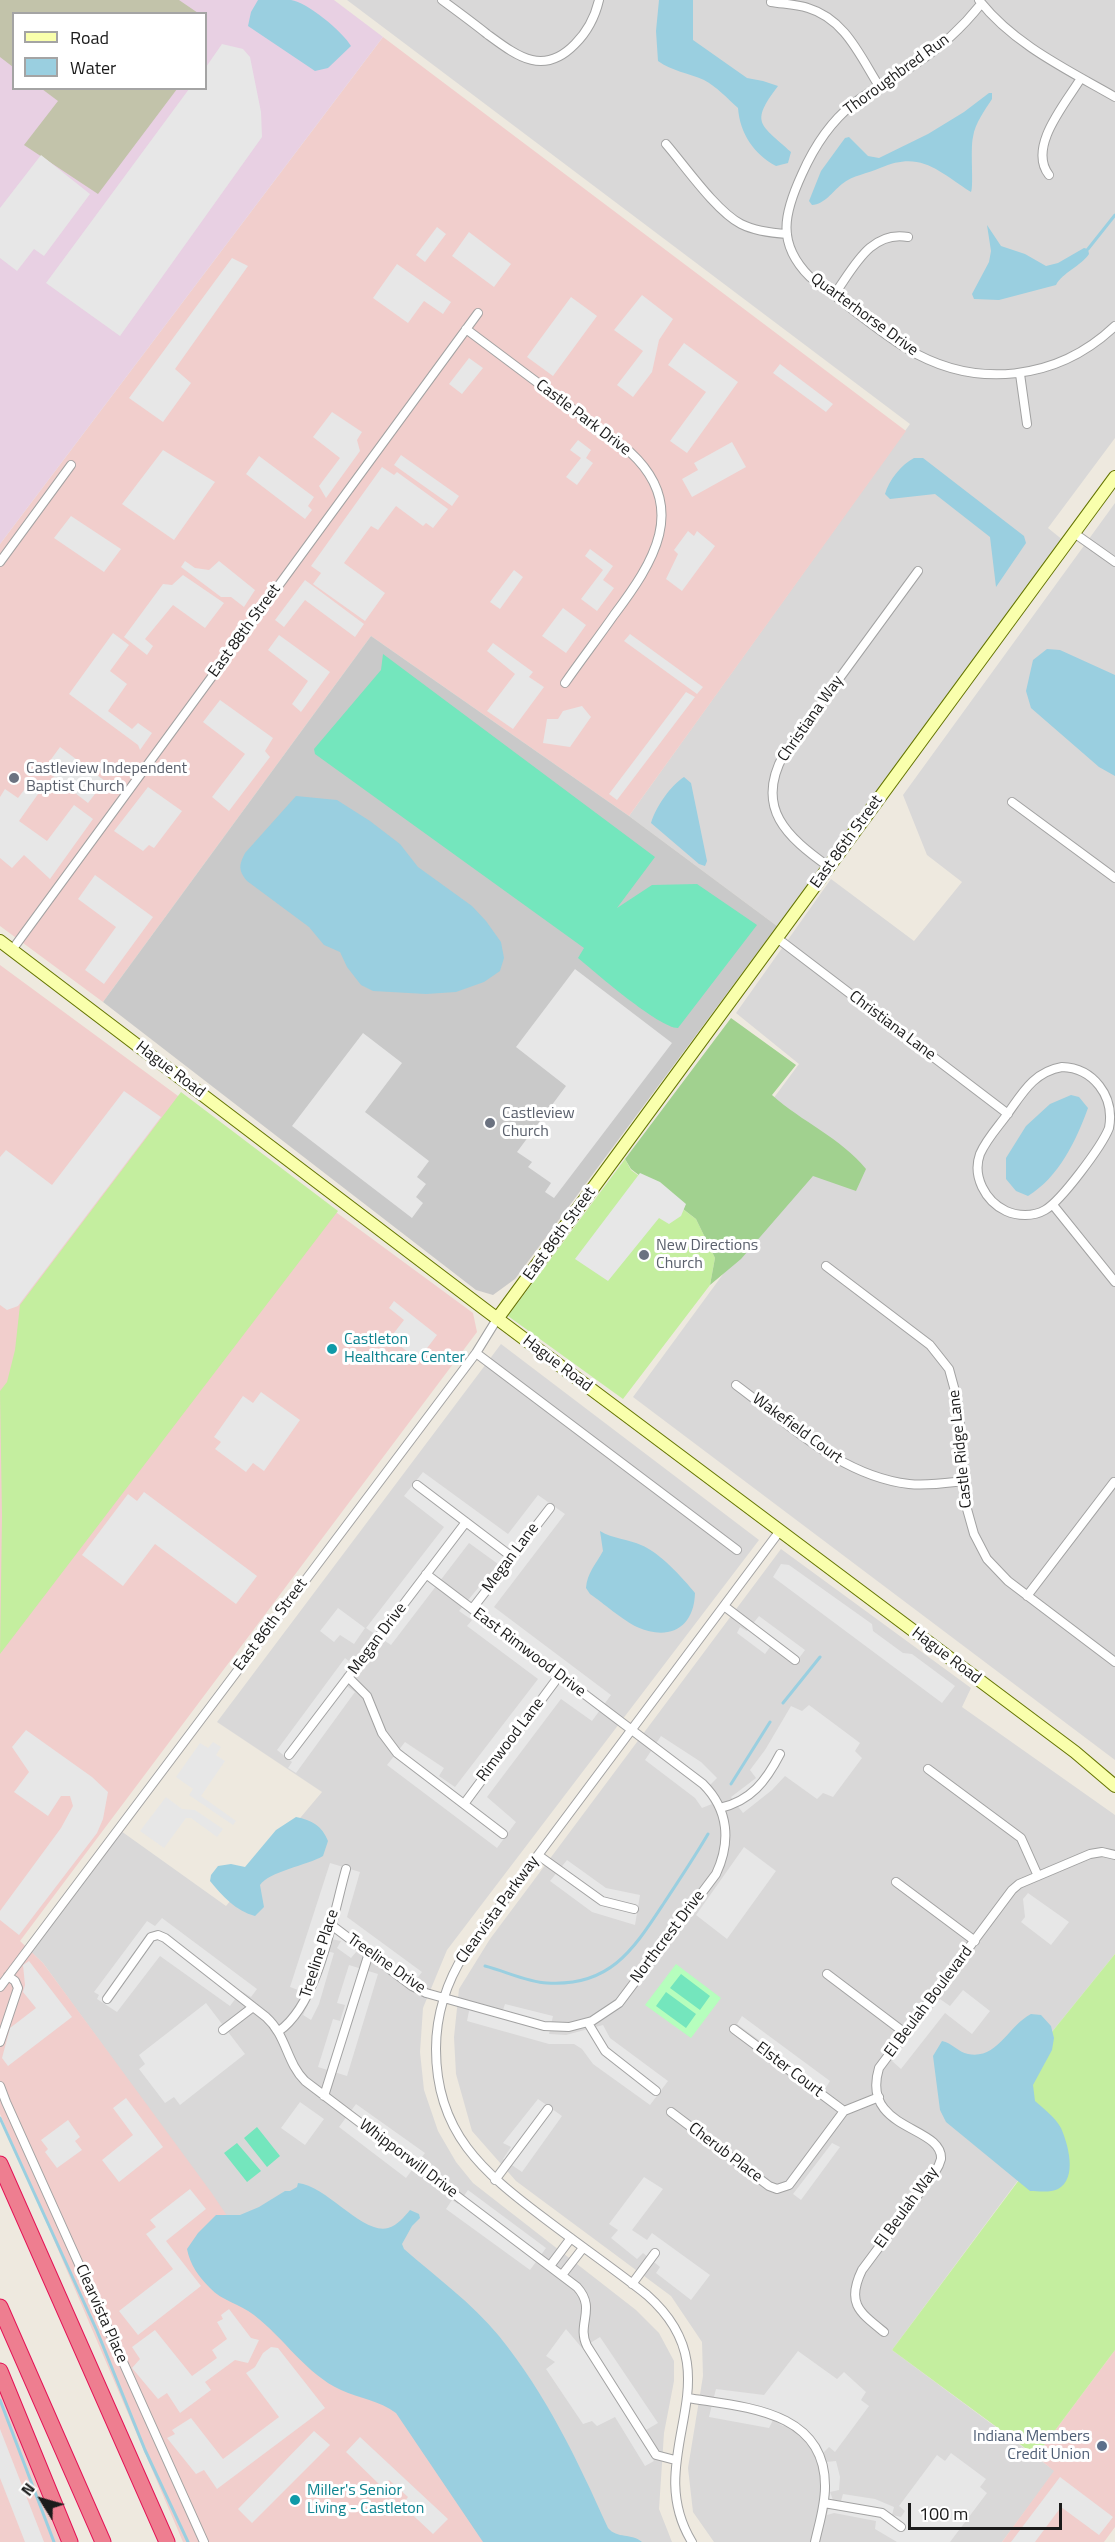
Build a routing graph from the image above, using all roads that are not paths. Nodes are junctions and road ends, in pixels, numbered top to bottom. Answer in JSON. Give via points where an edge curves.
{"nodes":[{"id":1,"x":442,"y":0,"type":"edge"},
{"id":2,"x":599,"y":0,"type":"edge"},
{"id":3,"x":771,"y":2,"type":"dead end"},
{"id":4,"x":980,"y":2,"type":"edge"},
{"id":5,"x":1081,"y":78,"type":"junction"},
{"id":6,"x":879,"y":86,"type":"junction"},
{"id":7,"x":1115,"y":97,"type":"edge"},
{"id":8,"x":666,"y":144,"type":"dead end"},
{"id":9,"x":1049,"y":175,"type":"dead end"},
{"id":10,"x":787,"y":234,"type":"junction"},
{"id":11,"x":908,"y":237,"type":"dead end"},
{"id":12,"x":790,"y":248,"type":"joint"},
{"id":13,"x":834,"y":295,"type":"junction"},
{"id":14,"x":478,"y":313,"type":"dead end"},
{"id":15,"x":1115,"y":326,"type":"edge"},
{"id":16,"x":466,"y":328,"type":"junction"},
{"id":17,"x":1020,"y":374,"type":"junction"},
{"id":18,"x":1027,"y":424,"type":"dead end"},
{"id":19,"x":71,"y":465,"type":"dead end"},
{"id":20,"x":1115,"y":477,"type":"edge"},
{"id":21,"x":1074,"y":533,"type":"junction"},
{"id":22,"x":0,"y":562,"type":"edge"},
{"id":23,"x":1115,"y":562,"type":"edge"},
{"id":24,"x":918,"y":571,"type":"dead end"},
{"id":25,"x":565,"y":683,"type":"dead end"},
{"id":26,"x":1012,"y":802,"type":"dead end"},
{"id":27,"x":829,"y":867,"type":"junction"},
{"id":28,"x":1115,"y":878,"type":"edge"},
{"id":29,"x":777,"y":938,"type":"junction"},
{"id":30,"x":0,"y":941,"type":"edge"},
{"id":31,"x":12,"y":950,"type":"junction"},
{"id":32,"x":1008,"y":1114,"type":"junction"},
{"id":33,"x":1053,"y":1204,"type":"junction"},
{"id":34,"x":826,"y":1266,"type":"dead end"},
{"id":35,"x":1115,"y":1282,"type":"edge"},
{"id":36,"x":497,"y":1318,"type":"junction"},
{"id":37,"x":476,"y":1353,"type":"junction"},
{"id":38,"x":736,"y":1385,"type":"dead end"},
{"id":39,"x":964,"y":1481,"type":"junction"},
{"id":40,"x":1114,"y":1482,"type":"edge"},
{"id":41,"x":417,"y":1485,"type":"dead end"},
{"id":42,"x":550,"y":1508,"type":"dead end"},
{"id":43,"x":466,"y":1522,"type":"junction"},
{"id":44,"x":779,"y":1532,"type":"junction"},
{"id":45,"x":737,"y":1550,"type":"dead end"},
{"id":46,"x":512,"y":1557,"type":"junction"},
{"id":47,"x":426,"y":1574,"type":"junction"},
{"id":48,"x":1027,"y":1596,"type":"junction"},
{"id":49,"x":724,"y":1606,"type":"junction"},
{"id":50,"x":472,"y":1609,"type":"junction"},
{"id":51,"x":795,"y":1660,"type":"dead end"},
{"id":52,"x":1115,"y":1662,"type":"edge"},
{"id":53,"x":559,"y":1676,"type":"junction"},
{"id":54,"x":348,"y":1677,"type":"junction"},
{"id":55,"x":631,"y":1731,"type":"junction"},
{"id":56,"x":780,"y":1754,"type":"dead end"},
{"id":57,"x":289,"y":1755,"type":"dead end"},
{"id":58,"x":928,"y":1769,"type":"dead end"},
{"id":59,"x":1115,"y":1786,"type":"edge"},
{"id":60,"x":464,"y":1804,"type":"junction"},
{"id":61,"x":720,"y":1808,"type":"junction"},
{"id":62,"x":503,"y":1834,"type":"dead end"},
{"id":63,"x":538,"y":1855,"type":"junction"},
{"id":64,"x":1115,"y":1855,"type":"edge"},
{"id":65,"x":346,"y":1869,"type":"dead end"},
{"id":66,"x":1038,"y":1876,"type":"junction"},
{"id":67,"x":896,"y":1882,"type":"dead end"},
{"id":68,"x":634,"y":1909,"type":"dead end"},
{"id":69,"x":330,"y":1924,"type":"junction"},
{"id":70,"x":975,"y":1941,"type":"junction"},
{"id":71,"x":369,"y":1953,"type":"junction"},
{"id":72,"x":827,"y":1974,"type":"dead end"},
{"id":73,"x":8,"y":1976,"type":"junction"},
{"id":74,"x":0,"y":1987,"type":"edge"},
{"id":75,"x":107,"y":1999,"type":"dead end"},
{"id":76,"x":444,"y":1999,"type":"junction"},
{"id":77,"x":253,"y":2007,"type":"junction"},
{"id":78,"x":588,"y":2023,"type":"junction"},
{"id":79,"x":735,"y":2029,"type":"dead end"},
{"id":80,"x":223,"y":2030,"type":"dead end"},
{"id":81,"x":279,"y":2031,"type":"junction"},
{"id":82,"x":905,"y":2033,"type":"junction"},
{"id":83,"x":0,"y":2042,"type":"edge"},
{"id":84,"x":0,"y":2086,"type":"edge"},
{"id":85,"x":656,"y":2091,"type":"dead end"},
{"id":86,"x":324,"y":2096,"type":"junction"},
{"id":87,"x":879,"y":2097,"type":"junction"},
{"id":88,"x":548,"y":2109,"type":"dead end"},
{"id":89,"x":844,"y":2111,"type":"junction"},
{"id":90,"x":670,"y":2112,"type":"dead end"},
{"id":91,"x":0,"y":2164,"type":"edge"},
{"id":92,"x":495,"y":2180,"type":"junction"},
{"id":93,"x":571,"y":2238,"type":"junction"},
{"id":94,"x":584,"y":2248,"type":"junction"},
{"id":95,"x":655,"y":2253,"type":"dead end"},
{"id":96,"x":550,"y":2266,"type":"junction"},
{"id":97,"x":562,"y":2275,"type":"junction"},
{"id":98,"x":632,"y":2284,"type":"junction"},
{"id":99,"x":0,"y":2307,"type":"edge"},
{"id":100,"x":884,"y":2332,"type":"dead end"},
{"id":101,"x":0,"y":2371,"type":"edge"},
{"id":102,"x":688,"y":2398,"type":"junction"},
{"id":103,"x":675,"y":2460,"type":"junction"},
{"id":104,"x":824,"y":2503,"type":"junction"},
{"id":105,"x":901,"y":2527,"type":"dead end"},
{"id":106,"x":70,"y":2542,"type":"edge"},
{"id":107,"x":104,"y":2542,"type":"edge"},
{"id":108,"x":166,"y":2542,"type":"edge"},
{"id":109,"x":204,"y":2542,"type":"edge"},
{"id":110,"x":692,"y":2542,"type":"edge"},
{"id":111,"x":815,"y":2542,"type":"edge"}],
"edges":[{"from":1,"to":2,"type":"street","via":[[511,52],[537,61],[558,58],[571,49],[592,22]]},
{"from":3,"to":6,"type":"street","via":[[808,8],[833,20]]},
{"from":4,"to":5,"type":"street","via":[[1015,37]]},
{"from":4,"to":6,"type":"street","name":"Thoroughbred Run","via":[[946,41]]},
{"from":5,"to":7,"type":"street"},
{"from":5,"to":9,"type":"street","via":[[1043,142],[1042,163]]},
{"from":6,"to":10,"type":"street","name":"Thoroughbred Run","via":[[835,121],[812,151],[786,214]]},
{"from":8,"to":10,"type":"street","via":[[730,217],[754,229]]},
{"from":10,"to":12,"type":"street","name":"Thoroughbred Run"},
{"from":11,"to":13,"type":"street","via":[[891,236],[874,243]]},
{"from":12,"to":13,"type":"street","name":"Quarterhorse Drive","via":[[806,273]]},
{"from":13,"to":17,"type":"street","name":"Quarterhorse Drive","via":[[904,347],[936,363],[975,373]]},
{"from":14,"to":16,"type":"street","name":"East 88th Street"},
{"from":15,"to":17,"type":"street","name":"Quarterhorse Drive","via":[[1066,360]]},
{"from":16,"to":25,"type":"street","name":"Castle Park Drive","via":[[634,456],[651,479],[660,501],[662,525],[652,559]]},
{"from":16,"to":31,"type":"street","name":"East 88th Street"},
{"from":17,"to":18,"type":"street"},
{"from":19,"to":22,"type":"street"},
{"from":20,"to":21,"type":"street","name":"East 86th Street"},
{"from":21,"to":23,"type":"street"},
{"from":21,"to":27,"type":"street","name":"East 86th Street"},
{"from":24,"to":27,"type":"street","name":"Christiana Way","via":[[784,754],[775,776],[775,804],[783,827],[795,842]]},
{"from":26,"to":28,"type":"street"},
{"from":27,"to":29,"type":"street","name":"East 86th Street"},
{"from":29,"to":32,"type":"street","name":"Christiana Lane"},
{"from":29,"to":36,"type":"street","name":"East 86th Street"},
{"from":30,"to":31,"type":"street","name":"Hague Road"},
{"from":31,"to":36,"type":"street","name":"Hague Road"},
{"from":32,"to":33,"type":"street","via":[[979,1156],[978,1175],[983,1189],[994,1204],[1011,1213],[1034,1214]]},
{"from":32,"to":33,"type":"street","via":[[1032,1080],[1058,1068],[1085,1071],[1106,1091],[1111,1109],[1109,1128]]},
{"from":33,"to":35,"type":"street"},
{"from":34,"to":39,"type":"street","name":"Castle Ridge Lane","via":[[930,1345],[946,1365],[958,1402]]},
{"from":36,"to":37,"type":"street","name":"East 86th Street"},
{"from":36,"to":44,"type":"street","name":"Hague Road"},
{"from":37,"to":45,"type":"street"},
{"from":37,"to":73,"type":"street","name":"East 86th Street"},
{"from":38,"to":39,"type":"street","name":"Wakefield Court","via":[[829,1454],[862,1472],[909,1484]]},
{"from":39,"to":48,"type":"street","name":"Castle Ridge Lane","via":[[969,1521],[980,1547],[999,1573]]},
{"from":40,"to":48,"type":"street"},
{"from":41,"to":43,"type":"street"},
{"from":42,"to":46,"type":"street","name":"Megan Lane"},
{"from":43,"to":46,"type":"street"},
{"from":43,"to":47,"type":"street","name":"Megan Drive"},
{"from":44,"to":49,"type":"street","name":"Clearvista Parkway"},
{"from":44,"to":59,"type":"street","name":"Hague Road","via":[[1075,1752]]},
{"from":46,"to":50,"type":"street","name":"Megan Lane"},
{"from":47,"to":50,"type":"street","name":"East Rimwood Drive"},
{"from":47,"to":54,"type":"street","name":"Megan Drive"},
{"from":48,"to":52,"type":"street","name":"Castle Ridge Lane"},
{"from":49,"to":51,"type":"street"},
{"from":49,"to":55,"type":"street","name":"Clearvista Parkway"},
{"from":50,"to":53,"type":"street","name":"East Rimwood Drive"},
{"from":53,"to":55,"type":"street","name":"East Rimwood Drive"},
{"from":53,"to":60,"type":"street","name":"Rimwood Lane"},
{"from":54,"to":57,"type":"street","name":"Megan Drive"},
{"from":54,"to":60,"type":"street","via":[[367,1696],[382,1733],[394,1750]]},
{"from":55,"to":61,"type":"street","name":"Northcrest Drive","via":[[703,1784]]},
{"from":55,"to":63,"type":"street","name":"Clearvista Parkway"},
{"from":56,"to":61,"type":"street","via":[[762,1784],[751,1794]]},
{"from":58,"to":66,"type":"street","via":[[1021,1838]]},
{"from":60,"to":62,"type":"street"},
{"from":61,"to":78,"type":"street","name":"Northcrest Drive","via":[[726,1845],[716,1874],[619,2003]]},
{"from":63,"to":68,"type":"street","via":[[602,1901]]},
{"from":63,"to":76,"type":"street","name":"Clearvista Parkway","via":[[465,1953]]},
{"from":64,"to":66,"type":"street","name":"El Beulah Boulevard","via":[[1090,1854]]},
{"from":65,"to":69,"type":"street","name":"Treeline Place"},
{"from":66,"to":70,"type":"street","name":"El Beulah Boulevard","via":[[1012,1890]]},
{"from":67,"to":70,"type":"street"},
{"from":69,"to":71,"type":"street","name":"Treeline Drive"},
{"from":69,"to":81,"type":"street","name":"Treeline Place","via":[[308,1997]]},
{"from":70,"to":82,"type":"street","name":"El Beulah Boulevard"},
{"from":71,"to":76,"type":"street","name":"Treeline Drive","via":[[416,1988]]},
{"from":71,"to":86,"type":"street"},
{"from":72,"to":82,"type":"street"},
{"from":73,"to":74,"type":"street","name":"East 86th Street"},
{"from":73,"to":83,"type":"street","via":[[18,1988]]},
{"from":75,"to":77,"type":"street","name":"Whipporwill Drive","via":[[152,1937],[158,1935]]},
{"from":76,"to":78,"type":"street","name":"Northcrest Drive","via":[[544,2026]]},
{"from":76,"to":92,"type":"street","name":"Clearvista Parkway","via":[[436,2040],[442,2097],[464,2144]]},
{"from":77,"to":80,"type":"street"},
{"from":77,"to":81,"type":"street","name":"Whipporwill Drive"},
{"from":78,"to":85,"type":"street","via":[[605,2051]]},
{"from":79,"to":89,"type":"street","name":"Elster Court"},
{"from":81,"to":86,"type":"street","name":"Whipporwill Drive","via":[[295,2069]]},
{"from":82,"to":87,"type":"street","name":"El Beulah Boulevard","via":[[879,2068]]},
{"from":84,"to":109,"type":"street","name":"Clearvista Place"},
{"from":86,"to":96,"type":"street","name":"Whipporwill Drive"},
{"from":87,"to":89,"type":"street"},
{"from":87,"to":100,"type":"street","name":"El Beulah Way","via":[[891,2117],[930,2139],[939,2149],[941,2160],[855,2283],[854,2299],[860,2312]]},
{"from":88,"to":92,"type":"street"},
{"from":89,"to":90,"type":"street","name":"Cherub Place","via":[[789,2185],[781,2189],[769,2186]]},
{"from":91,"to":108,"type":"highway"},
{"from":92,"to":93,"type":"street","name":"Clearvista Parkway"},
{"from":93,"to":94,"type":"street","name":"Clearvista Parkway"},
{"from":93,"to":96,"type":"street"},
{"from":94,"to":97,"type":"street"},
{"from":94,"to":98,"type":"street","name":"Clearvista Parkway"},
{"from":95,"to":98,"type":"street"},
{"from":96,"to":97,"type":"street","name":"Whipporwill Drive"},
{"from":97,"to":103,"type":"street","name":"Whipporwill Drive","via":[[586,2302],[583,2332],[587,2346],[656,2455]]},
{"from":98,"to":102,"type":"street","name":"Clearvista Parkway","via":[[658,2305],[677,2333],[688,2365]]},
{"from":99,"to":107,"type":"highway"},
{"from":101,"to":106,"type":"highway"},
{"from":102,"to":103,"type":"street","name":"Clearvista Parkway"},
{"from":102,"to":104,"type":"street","via":[[765,2412],[795,2426],[814,2448],[822,2465]]},
{"from":103,"to":110,"type":"street","name":"Clearvista Parkway","via":[[676,2504]]},
{"from":104,"to":105,"type":"street","via":[[882,2514]]},
{"from":104,"to":111,"type":"street"}]}
